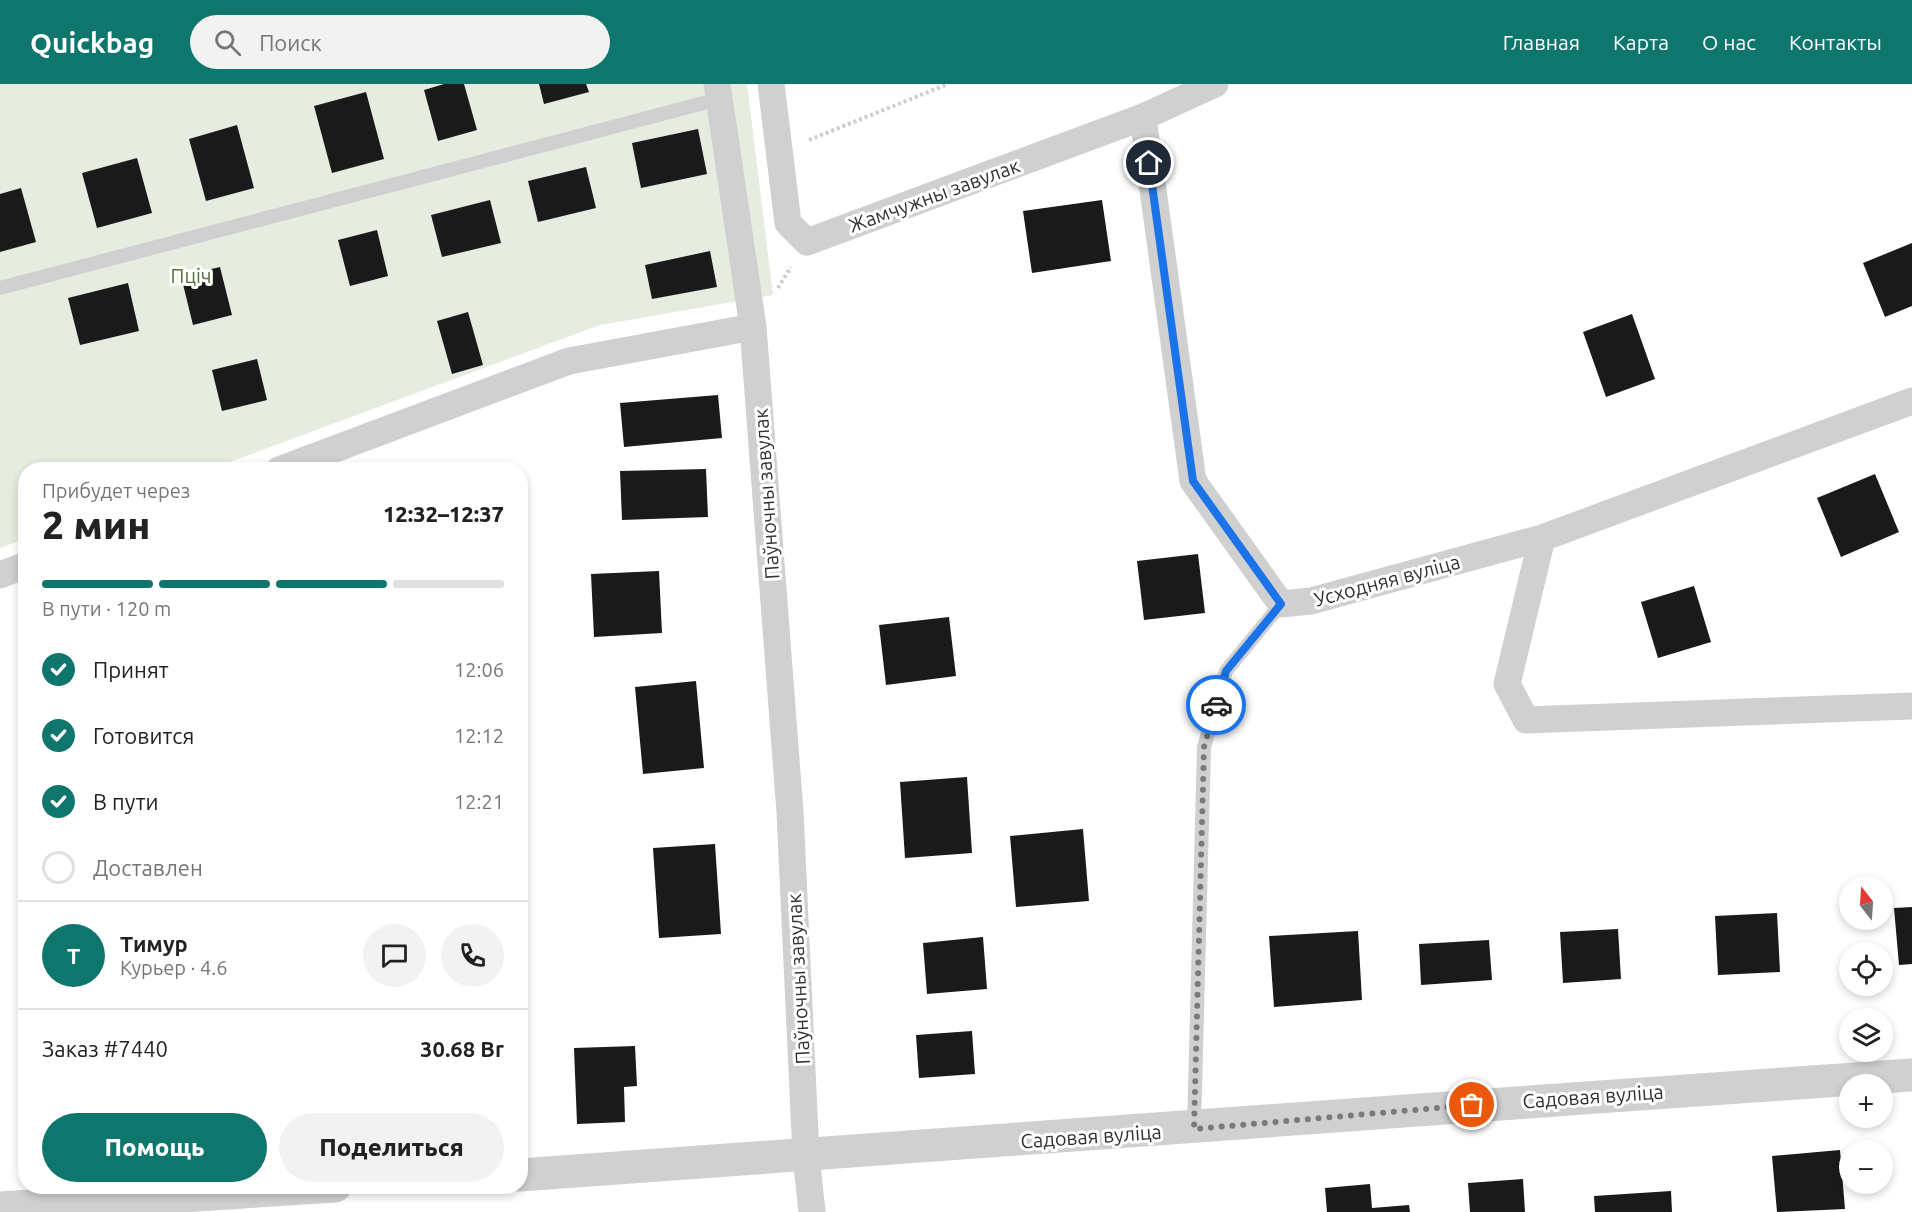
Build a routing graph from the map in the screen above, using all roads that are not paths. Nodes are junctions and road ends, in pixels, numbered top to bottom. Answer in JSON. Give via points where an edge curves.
{"nodes":[{"id":1,"x":771,"y":84,"type":"edge"},
{"id":2,"x":1215,"y":84,"type":"edge"},
{"id":3,"x":718,"y":92,"type":"edge"},
{"id":4,"x":1143,"y":117,"type":"junction"},
{"id":5,"x":0,"y":288,"type":"edge"},
{"id":6,"x":753,"y":327,"type":"junction"},
{"id":7,"x":1912,"y":400,"type":"edge"},
{"id":8,"x":300,"y":462,"type":"edge"},
{"id":9,"x":1542,"y":538,"type":"junction"},
{"id":10,"x":18,"y":568,"type":"edge"},
{"id":11,"x":0,"y":575,"type":"edge"},
{"id":12,"x":1281,"y":604,"type":"junction"},
{"id":13,"x":1912,"y":706,"type":"edge"},
{"id":14,"x":1912,"y":1075,"type":"edge"},
{"id":15,"x":1194,"y":1129,"type":"junction"},
{"id":16,"x":806,"y":1156,"type":"junction"},
{"id":17,"x":528,"y":1174,"type":"edge"},
{"id":18,"x":213,"y":1194,"type":"edge"},
{"id":19,"x":0,"y":1208,"type":"edge"},
{"id":20,"x":812,"y":1212,"type":"edge"}],
"edges":[{"from":1,"to":4,"type":"street","name":"Жамчужны завулак","via":[[788,223],[807,242]]},
{"from":2,"to":4,"type":"street","name":"Жамчужны завулак"},
{"from":3,"to":5,"type":"lane"},
{"from":3,"to":6,"type":"street","name":"Паўночны завулак"},
{"from":4,"to":12,"type":"street","via":[[1193,481]]},
{"from":6,"to":8,"type":"street","via":[[569,361]]},
{"from":6,"to":16,"type":"street","name":"Паўночны завулак","via":[[790,813]]},
{"from":7,"to":9,"type":"street","name":"Усходняя вуліца"},
{"from":9,"to":12,"type":"street","name":"Усходняя вуліца","via":[[1311,601]]},
{"from":9,"to":13,"type":"street","via":[[1507,684],[1526,720]]},
{"from":10,"to":11,"type":"street"},
{"from":12,"to":15,"type":"lane","via":[[1226,671],[1204,747]]},
{"from":14,"to":15,"type":"street","name":"Садовая вуліца","via":[[1426,1108]]},
{"from":15,"to":16,"type":"street","name":"Садовая вуліца"},
{"from":16,"to":17,"type":"street","name":"Садовая вуліца"},
{"from":16,"to":20,"type":"street","name":"Паўночны завулак"},
{"from":18,"to":19,"type":"street"}]}
